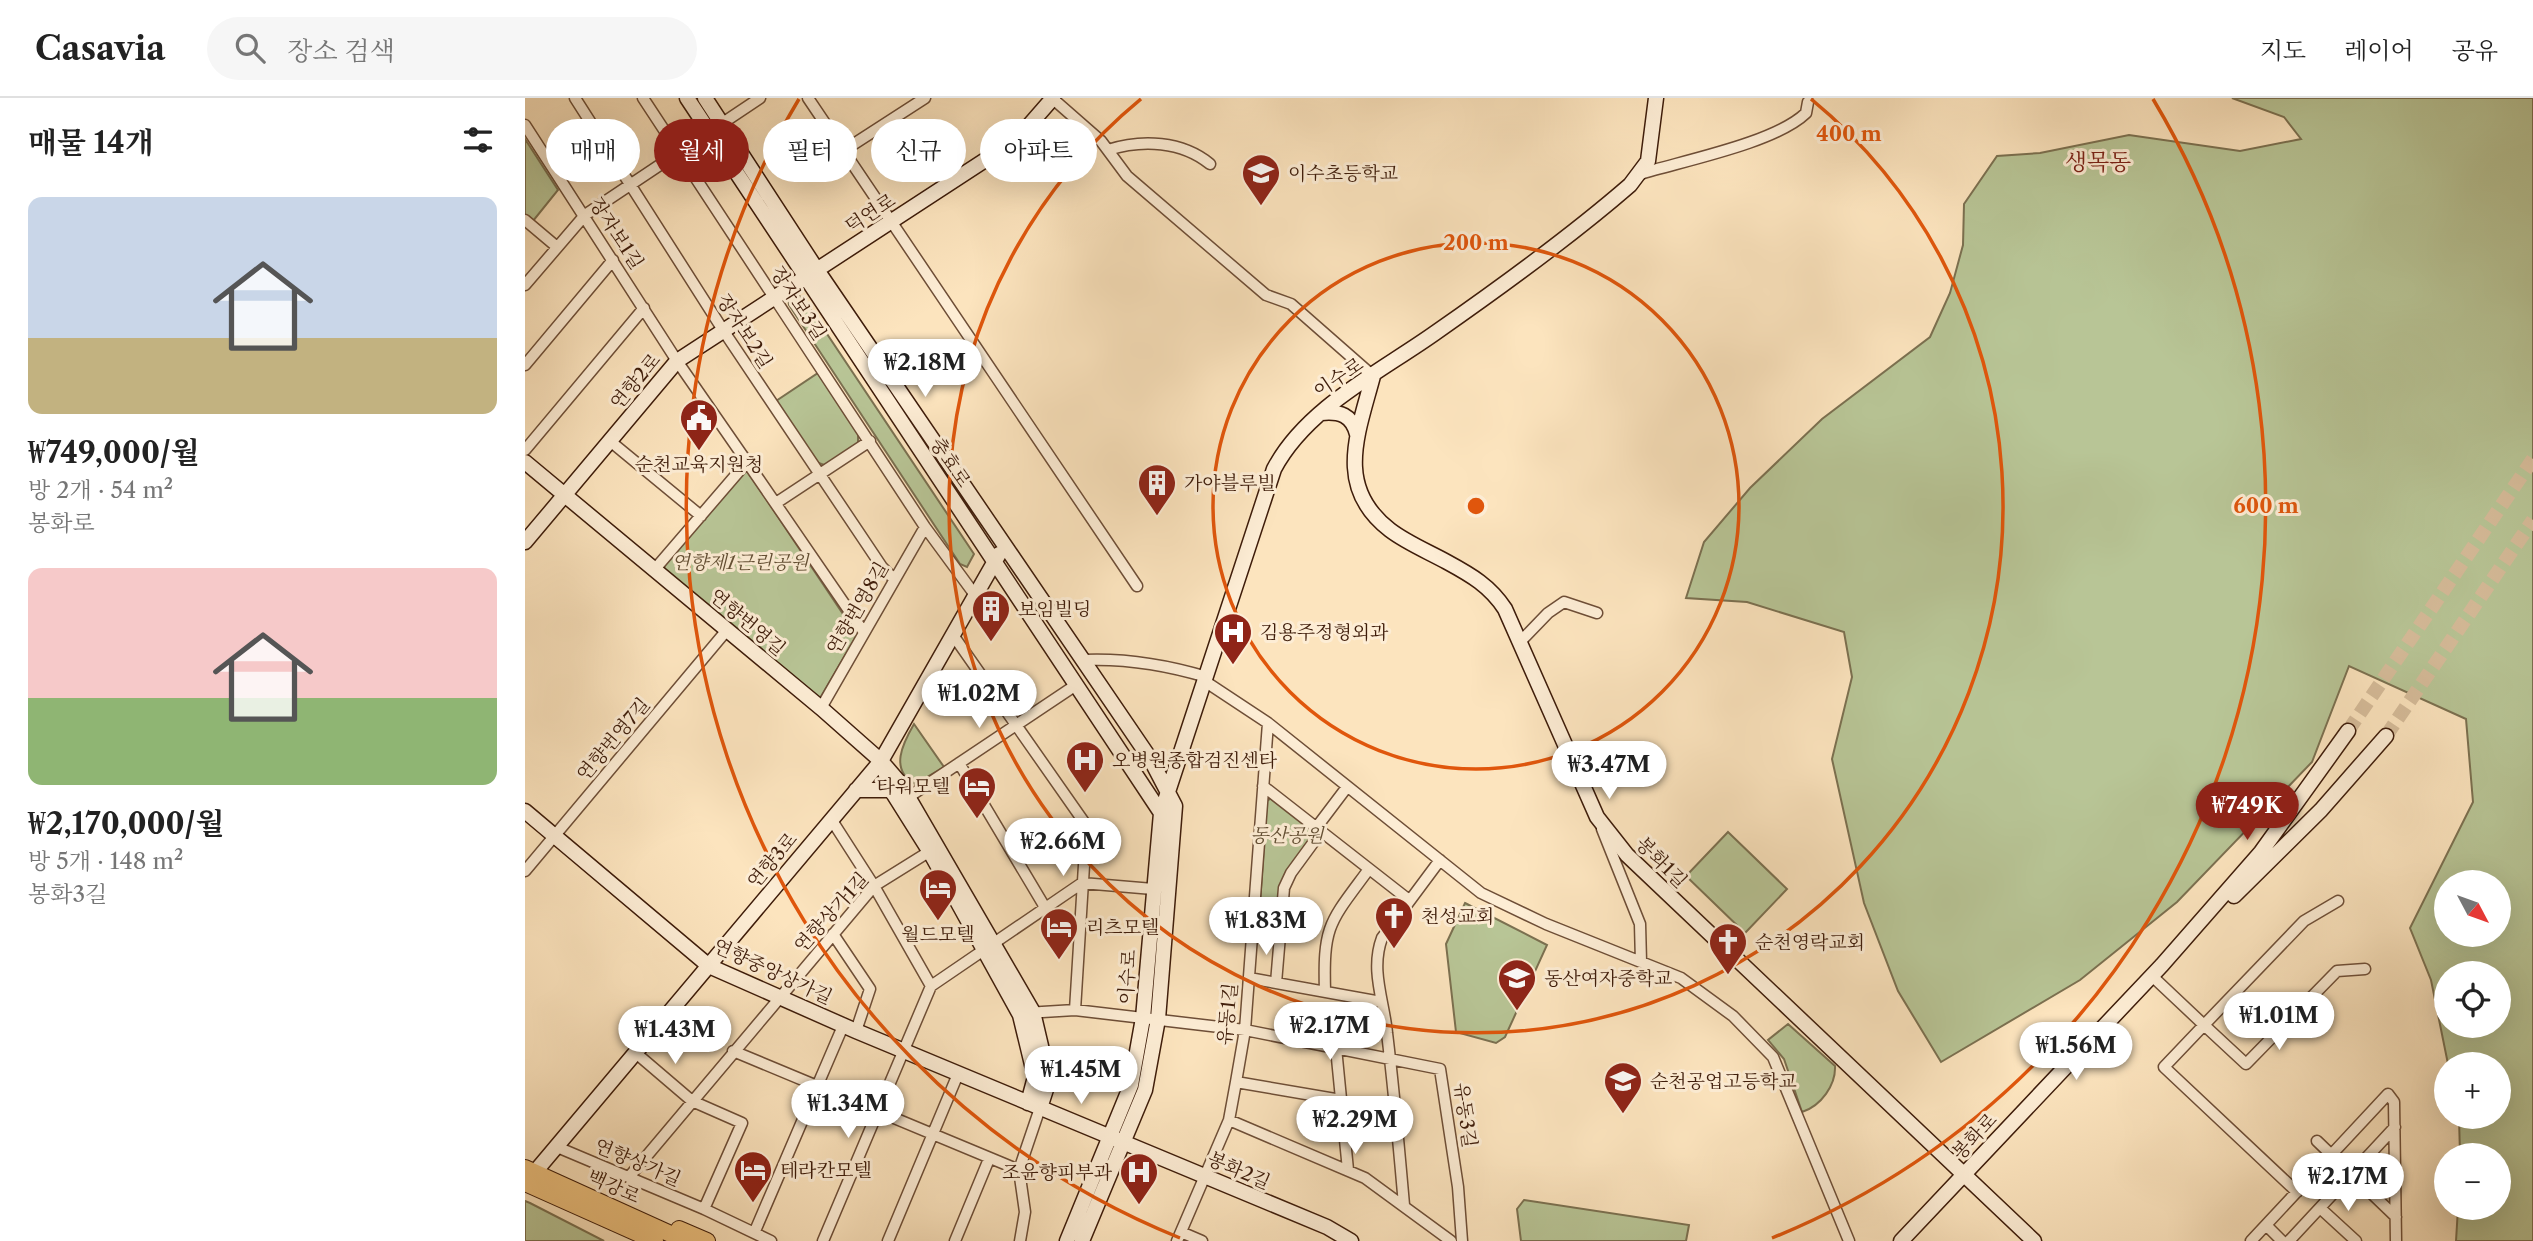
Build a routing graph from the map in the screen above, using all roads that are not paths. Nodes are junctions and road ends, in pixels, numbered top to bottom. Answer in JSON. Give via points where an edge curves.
{"nodes":[{"id":1,"x":575,"y":98,"type":"edge"},
{"id":2,"x":643,"y":98,"type":"edge"},
{"id":3,"x":687,"y":98,"type":"edge"},
{"id":4,"x":705,"y":98,"type":"edge"},
{"id":5,"x":760,"y":98,"type":"edge"},
{"id":6,"x":808,"y":98,"type":"edge"},
{"id":7,"x":925,"y":98,"type":"edge"},
{"id":8,"x":1052,"y":98,"type":"edge"},
{"id":9,"x":1655,"y":98,"type":"edge"},
{"id":10,"x":1808,"y":102,"type":"dead end"},
{"id":11,"x":657,"y":119,"type":"edge"},
{"id":12,"x":707,"y":119,"type":"edge"},
{"id":13,"x":713,"y":119,"type":"edge"},
{"id":14,"x":729,"y":119,"type":"edge"},
{"id":15,"x":822,"y":119,"type":"edge"},
{"id":16,"x":525,"y":125,"type":"edge"},
{"id":17,"x":857,"y":142,"type":"edge"},
{"id":18,"x":1108,"y":150,"type":"junction"},
{"id":19,"x":1210,"y":164,"type":"dead end"},
{"id":20,"x":654,"y":169,"type":"edge"},
{"id":21,"x":857,"y":171,"type":"edge"},
{"id":22,"x":1640,"y":174,"type":"junction"},
{"id":23,"x":749,"y":179,"type":"edge"},
{"id":24,"x":699,"y":182,"type":"edge"},
{"id":25,"x":631,"y":184,"type":"junction"},
{"id":26,"x":585,"y":215,"type":"junction"},
{"id":27,"x":525,"y":220,"type":"edge"},
{"id":28,"x":891,"y":221,"type":"junction"},
{"id":29,"x":557,"y":247,"type":"junction"},
{"id":30,"x":613,"y":260,"type":"junction"},
{"id":31,"x":811,"y":274,"type":"junction"},
{"id":32,"x":525,"y":285,"type":"edge"},
{"id":33,"x":774,"y":295,"type":"junction"},
{"id":34,"x":644,"y":308,"type":"junction"},
{"id":35,"x":723,"y":330,"type":"junction"},
{"id":36,"x":677,"y":361,"type":"junction"},
{"id":37,"x":525,"y":365,"type":"edge"},
{"id":38,"x":1373,"y":376,"type":"junction"},
{"id":39,"x":1319,"y":413,"type":"junction"},
{"id":40,"x":1357,"y":434,"type":"junction"},
{"id":41,"x":610,"y":441,"type":"junction"},
{"id":42,"x":870,"y":442,"type":"junction"},
{"id":43,"x":525,"y":450,"type":"edge"},
{"id":44,"x":747,"y":461,"type":"junction"},
{"id":45,"x":525,"y":462,"type":"edge"},
{"id":46,"x":819,"y":474,"type":"junction"},
{"id":47,"x":564,"y":495,"type":"junction"},
{"id":48,"x":775,"y":503,"type":"junction"},
{"id":49,"x":701,"y":516,"type":"junction"},
{"id":50,"x":925,"y":527,"type":"junction"},
{"id":51,"x":525,"y":542,"type":"edge"},
{"id":52,"x":1005,"y":548,"type":"junction"},
{"id":53,"x":994,"y":561,"type":"junction"},
{"id":54,"x":655,"y":569,"type":"junction"},
{"id":55,"x":893,"y":578,"type":"junction"},
{"id":56,"x":1136,"y":586,"type":"dead end"},
{"id":57,"x":975,"y":595,"type":"junction"},
{"id":58,"x":1597,"y":613,"type":"dead end"},
{"id":59,"x":727,"y":630,"type":"junction"},
{"id":60,"x":863,"y":631,"type":"junction"},
{"id":61,"x":953,"y":635,"type":"junction"},
{"id":62,"x":1520,"y":642,"type":"junction"},
{"id":63,"x":1082,"y":660,"type":"junction"},
{"id":64,"x":1207,"y":679,"type":"junction"},
{"id":65,"x":1076,"y":685,"type":"junction"},
{"id":66,"x":821,"y":708,"type":"junction"},
{"id":67,"x":1268,"y":723,"type":"junction"},
{"id":68,"x":1018,"y":724,"type":"junction"},
{"id":69,"x":2347,"y":731,"type":"tunnel mouth"},
{"id":70,"x":2386,"y":736,"type":"tunnel mouth"},
{"id":71,"x":894,"y":741,"type":"junction"},
{"id":72,"x":1178,"y":759,"type":"junction"},
{"id":73,"x":1151,"y":760,"type":"junction"},
{"id":74,"x":881,"y":761,"type":"junction"},
{"id":75,"x":959,"y":763,"type":"junction"},
{"id":76,"x":1263,"y":786,"type":"junction"},
{"id":77,"x":1168,"y":787,"type":"junction"},
{"id":78,"x":1347,"y":787,"type":"junction"},
{"id":79,"x":856,"y":790,"type":"junction"},
{"id":80,"x":900,"y":793,"type":"junction"},
{"id":81,"x":525,"y":811,"type":"edge"},
{"id":82,"x":1160,"y":813,"type":"junction"},
{"id":83,"x":1597,"y":817,"type":"junction"},
{"id":84,"x":831,"y":819,"type":"junction"},
{"id":85,"x":1319,"y":830,"type":"junction"},
{"id":86,"x":554,"y":836,"type":"junction"},
{"id":87,"x":934,"y":849,"type":"junction"},
{"id":88,"x":1440,"y":860,"type":"junction"},
{"id":89,"x":1369,"y":869,"type":"junction"},
{"id":90,"x":525,"y":871,"type":"edge"},
{"id":91,"x":1082,"y":883,"type":"junction"},
{"id":92,"x":874,"y":886,"type":"junction"},
{"id":93,"x":1153,"y":889,"type":"junction"},
{"id":94,"x":1409,"y":900,"type":"junction"},
{"id":95,"x":2338,"y":901,"type":"dead end"},
{"id":96,"x":1046,"y":909,"type":"junction"},
{"id":97,"x":833,"y":934,"type":"junction"},
{"id":98,"x":990,"y":947,"type":"junction"},
{"id":99,"x":1641,"y":962,"type":"junction"},
{"id":100,"x":709,"y":966,"type":"junction"},
{"id":101,"x":2365,"y":969,"type":"dead end"},
{"id":102,"x":2157,"y":970,"type":"junction"},
{"id":103,"x":1249,"y":978,"type":"junction"},
{"id":104,"x":1276,"y":983,"type":"junction"},
{"id":105,"x":931,"y":986,"type":"junction"},
{"id":106,"x":1325,"y":991,"type":"junction"},
{"id":107,"x":779,"y":996,"type":"junction"},
{"id":108,"x":1381,"y":1002,"type":"junction"},
{"id":109,"x":1075,"y":1010,"type":"junction"},
{"id":110,"x":1026,"y":1014,"type":"junction"},
{"id":111,"x":1151,"y":1018,"type":"junction"},
{"id":112,"x":2204,"y":1025,"type":"junction"},
{"id":113,"x":850,"y":1028,"type":"junction"},
{"id":114,"x":1245,"y":1030,"type":"junction"},
{"id":115,"x":1336,"y":1048,"type":"junction"},
{"id":116,"x":733,"y":1051,"type":"junction"},
{"id":117,"x":903,"y":1051,"type":"junction"},
{"id":118,"x":637,"y":1054,"type":"junction"},
{"id":119,"x":1390,"y":1057,"type":"junction"},
{"id":120,"x":958,"y":1074,"type":"junction"},
{"id":121,"x":1236,"y":1082,"type":"junction"},
{"id":122,"x":819,"y":1087,"type":"junction"},
{"id":123,"x":1341,"y":1100,"type":"junction"},
{"id":124,"x":692,"y":1101,"type":"junction"},
{"id":125,"x":1034,"y":1106,"type":"junction"},
{"id":126,"x":877,"y":1112,"type":"junction"},
{"id":127,"x":1229,"y":1120,"type":"junction"},
{"id":128,"x":2395,"y":1127,"type":"junction"},
{"id":129,"x":932,"y":1135,"type":"junction"},
{"id":130,"x":1110,"y":1137,"type":"junction"},
{"id":131,"x":2317,"y":1141,"type":"dead end"},
{"id":132,"x":1125,"y":1143,"type":"junction"},
{"id":133,"x":557,"y":1147,"type":"junction"},
{"id":134,"x":2331,"y":1154,"type":"junction"},
{"id":135,"x":989,"y":1159,"type":"junction"},
{"id":136,"x":1019,"y":1170,"type":"junction"},
{"id":137,"x":1348,"y":1170,"type":"junction"},
{"id":138,"x":528,"y":1174,"type":"edge"},
{"id":139,"x":1964,"y":1174,"type":"junction"},
{"id":140,"x":2352,"y":1174,"type":"junction"},
{"id":141,"x":629,"y":1177,"type":"junction"},
{"id":142,"x":1205,"y":1177,"type":"junction"},
{"id":143,"x":2297,"y":1192,"type":"junction"},
{"id":144,"x":1404,"y":1205,"type":"junction"},
{"id":145,"x":595,"y":1208,"type":"junction"},
{"id":146,"x":2320,"y":1208,"type":"junction"},
{"id":147,"x":705,"y":1209,"type":"junction"},
{"id":148,"x":2396,"y":1217,"type":"junction"},
{"id":149,"x":2266,"y":1226,"type":"junction"},
{"id":150,"x":755,"y":1231,"type":"junction"},
{"id":151,"x":1179,"y":1236,"type":"edge"},
{"id":152,"x":636,"y":1241,"type":"edge"},
{"id":153,"x":655,"y":1241,"type":"edge"},
{"id":154,"x":686,"y":1241,"type":"edge"},
{"id":155,"x":707,"y":1241,"type":"edge"},
{"id":156,"x":771,"y":1241,"type":"edge"},
{"id":157,"x":823,"y":1241,"type":"edge"},
{"id":158,"x":888,"y":1241,"type":"edge"},
{"id":159,"x":955,"y":1241,"type":"edge"},
{"id":160,"x":1020,"y":1241,"type":"edge"},
{"id":161,"x":1067,"y":1241,"type":"edge"},
{"id":162,"x":1082,"y":1241,"type":"edge"},
{"id":163,"x":1202,"y":1241,"type":"edge"},
{"id":164,"x":1351,"y":1241,"type":"edge"},
{"id":165,"x":1451,"y":1241,"type":"edge"},
{"id":166,"x":1462,"y":1241,"type":"edge"},
{"id":167,"x":1849,"y":1241,"type":"edge"},
{"id":168,"x":1901,"y":1241,"type":"edge"},
{"id":169,"x":2034,"y":1241,"type":"edge"},
{"id":170,"x":2252,"y":1241,"type":"edge"},
{"id":171,"x":2282,"y":1241,"type":"edge"},
{"id":172,"x":2289,"y":1241,"type":"edge"},
{"id":173,"x":2355,"y":1241,"type":"edge"},
{"id":174,"x":2396,"y":1241,"type":"edge"}],
"edges":[{"from":1,"to":25,"type":"street","name":"장자보2길"},
{"from":2,"to":11,"type":"street","name":"장자보3길"},
{"from":3,"to":12,"type":"street","name":"충효로"},
{"from":4,"to":13,"type":"street","name":"충효로"},
{"from":5,"to":14,"type":"street"},
{"from":6,"to":15,"type":"street"},
{"from":7,"to":17,"type":"street"},
{"from":8,"to":18,"type":"street"},
{"from":8,"to":28,"type":"street","name":"덕연로","via":[[1025,130],[996,153]]},
{"from":9,"to":22,"type":"street","name":"이수로","via":[[1651,148]]},
{"from":10,"to":22,"type":"street","via":[[1806,113],[1789,125]]},
{"from":16,"to":26,"type":"street","name":"장자보1길"},
{"from":18,"to":19,"type":"street","via":[[1139,143],[1171,145]]},
{"from":18,"to":38,"type":"street","via":[[1122,171],[1266,295],[1291,304]]},
{"from":20,"to":25,"type":"street"},
{"from":21,"to":28,"type":"street"},
{"from":22,"to":38,"type":"street","name":"이수로","via":[[1600,209]]},
{"from":23,"to":31,"type":"street","name":"충효로"},
{"from":24,"to":33,"type":"street","name":"장자보3길"},
{"from":25,"to":26,"type":"street"},
{"from":25,"to":35,"type":"street","name":"장자보2길"},
{"from":26,"to":29,"type":"street"},
{"from":26,"to":30,"type":"street","name":"장자보1길"},
{"from":27,"to":29,"type":"street"},
{"from":28,"to":31,"type":"street","name":"덕연로"},
{"from":28,"to":56,"type":"street"},
{"from":29,"to":32,"type":"street"},
{"from":30,"to":34,"type":"street","name":"장자보1길"},
{"from":30,"to":37,"type":"street"},
{"from":31,"to":33,"type":"street","name":"연향2로"},
{"from":31,"to":52,"type":"street","name":"충효로"},
{"from":31,"to":53,"type":"street","name":"충효로"},
{"from":33,"to":35,"type":"street","name":"연향2로"},
{"from":33,"to":42,"type":"street","name":"장자보3길"},
{"from":34,"to":36,"type":"street","name":"장자보1길"},
{"from":34,"to":43,"type":"street"},
{"from":35,"to":36,"type":"street","name":"연향2로"},
{"from":35,"to":46,"type":"street","name":"장자보2길"},
{"from":36,"to":41,"type":"street","name":"연향2로"},
{"from":36,"to":44,"type":"street","name":"장자보1길"},
{"from":38,"to":39,"type":"street","name":"이수로"},
{"from":38,"to":40,"type":"street","name":"봉화1길"},
{"from":39,"to":40,"type":"street","via":[[1345,416],[1354,423]]},
{"from":39,"to":64,"type":"street","name":"이수로","via":[[1292,441],[1274,469]]},
{"from":40,"to":62,"type":"street","name":"봉화1길","via":[[1354,473],[1360,492],[1378,518],[1397,535],[1477,578],[1496,595]]},
{"from":41,"to":47,"type":"street","name":"연향2로"},
{"from":41,"to":49,"type":"street"},
{"from":42,"to":46,"type":"street"},
{"from":42,"to":50,"type":"street","name":"장자보3길"},
{"from":44,"to":48,"type":"street"},
{"from":44,"to":49,"type":"street"},
{"from":45,"to":47,"type":"street","name":"연향번영길"},
{"from":46,"to":48,"type":"street"},
{"from":46,"to":55,"type":"street","name":"장자보2길"},
{"from":47,"to":51,"type":"street","name":"연향2로"},
{"from":47,"to":54,"type":"street","name":"연향번영길"},
{"from":48,"to":60,"type":"street"},
{"from":49,"to":54,"type":"street"},
{"from":50,"to":55,"type":"street","name":"연향번영8길"},
{"from":50,"to":57,"type":"street","name":"장자보3길"},
{"from":52,"to":53,"type":"street","name":"연향3로"},
{"from":52,"to":63,"type":"street","name":"충효로"},
{"from":53,"to":57,"type":"street","name":"연향3로"},
{"from":53,"to":65,"type":"street","name":"충효로"},
{"from":54,"to":59,"type":"street","name":"연향번영길"},
{"from":55,"to":60,"type":"street","name":"연향번영8길"},
{"from":57,"to":61,"type":"street","name":"연향3로"},
{"from":58,"to":62,"type":"street","via":[[1565,602]]},
{"from":59,"to":66,"type":"street","name":"연향번영길"},
{"from":59,"to":86,"type":"street","name":"연향번영7길"},
{"from":60,"to":66,"type":"street","name":"연향번영8길"},
{"from":61,"to":68,"type":"street"},
{"from":61,"to":71,"type":"street","name":"연향3로"},
{"from":62,"to":83,"type":"street","name":"봉화1길"},
{"from":63,"to":64,"type":"street","via":[[1167,667]]},
{"from":63,"to":73,"type":"street","name":"충효로"},
{"from":64,"to":67,"type":"street"},
{"from":64,"to":72,"type":"street","name":"이수로"},
{"from":65,"to":68,"type":"street"},
{"from":65,"to":82,"type":"street","name":"충효로"},
{"from":66,"to":74,"type":"street","name":"연향번영길"},
{"from":67,"to":76,"type":"street","name":"유동1길"},
{"from":67,"to":78,"type":"street"},
{"from":68,"to":75,"type":"street"},
{"from":68,"to":91,"type":"street","via":[[1084,822]]},
{"from":69,"to":102,"type":"street","name":"봉화로","via":[[2276,834]]},
{"from":70,"to":102,"type":"street","name":"봉화로","via":[[2298,833]]},
{"from":71,"to":74,"type":"street","name":"연향3로"},
{"from":71,"to":80,"type":"street"},
{"from":72,"to":73,"type":"street","via":[[1169,766]]},
{"from":72,"to":77,"type":"street","name":"이수로"},
{"from":73,"to":77,"type":"street","name":"충효로"},
{"from":74,"to":79,"type":"street","name":"연향3로"},
{"from":74,"to":80,"type":"street","name":"연향번영길"},
{"from":75,"to":80,"type":"street"},
{"from":75,"to":96,"type":"street"},
{"from":76,"to":85,"type":"street"},
{"from":76,"to":103,"type":"street","name":"유동1길"},
{"from":77,"to":82,"type":"street","name":"이수로"},
{"from":77,"to":111,"type":"street","name":"이수로","via":[[1175,806]]},
{"from":78,"to":85,"type":"street"},
{"from":78,"to":88,"type":"street"},
{"from":79,"to":80,"type":"street"},
{"from":79,"to":84,"type":"street","name":"연향3로"},
{"from":80,"to":87,"type":"street","name":"연향번영길"},
{"from":81,"to":86,"type":"street","name":"연향중앙상가길"},
{"from":82,"to":93,"type":"street","name":"이수로"},
{"from":83,"to":99,"type":"street","via":[[1640,924]]},
{"from":83,"to":139,"type":"street","name":"봉화1길","via":[[1627,855]]},
{"from":84,"to":92,"type":"street"},
{"from":84,"to":100,"type":"street","name":"연향3로"},
{"from":85,"to":89,"type":"street"},
{"from":85,"to":104,"type":"street","via":[[1284,888]]},
{"from":86,"to":90,"type":"street","name":"연향번영7길"},
{"from":86,"to":100,"type":"street","name":"연향중앙상가길"},
{"from":87,"to":92,"type":"street","name":"연향상가1길"},
{"from":87,"to":98,"type":"street","name":"연향번영길"},
{"from":88,"to":94,"type":"street"},
{"from":88,"to":99,"type":"street","via":[[1481,893],[1546,925]]},
{"from":89,"to":94,"type":"street"},
{"from":89,"to":106,"type":"street","via":[[1332,918],[1327,932]]},
{"from":91,"to":93,"type":"street"},
{"from":91,"to":96,"type":"street"},
{"from":91,"to":109,"type":"street"},
{"from":92,"to":97,"type":"street","name":"연향상가1길"},
{"from":92,"to":105,"type":"street"},
{"from":93,"to":111,"type":"street","name":"이수로"},
{"from":94,"to":108,"type":"street","via":[[1377,952]]},
{"from":95,"to":112,"type":"street","via":[[2304,921]]},
{"from":96,"to":98,"type":"street"},
{"from":97,"to":107,"type":"street","name":"연향상가1길"},
{"from":97,"to":113,"type":"street","via":[[870,989]]},
{"from":98,"to":105,"type":"street"},
{"from":98,"to":110,"type":"street","name":"연향번영길"},
{"from":99,"to":167,"type":"street","via":[[1690,984],[1766,1047]]},
{"from":100,"to":107,"type":"street","name":"연향중앙상가길"},
{"from":100,"to":118,"type":"street","name":"연향3로"},
{"from":101,"to":112,"type":"street","via":[[2337,971],[2246,1064]]},
{"from":102,"to":112,"type":"street"},
{"from":102,"to":139,"type":"street","name":"봉화로"},
{"from":103,"to":104,"type":"street"},
{"from":103,"to":114,"type":"street","name":"유동1길"},
{"from":104,"to":106,"type":"street"},
{"from":105,"to":117,"type":"street"},
{"from":106,"to":108,"type":"street"},
{"from":107,"to":113,"type":"street","name":"연향중앙상가길"},
{"from":107,"to":116,"type":"street","name":"연향상가1길"},
{"from":108,"to":119,"type":"street"},
{"from":109,"to":110,"type":"street","name":"유동3길"},
{"from":109,"to":111,"type":"street","name":"유동3길"},
{"from":110,"to":125,"type":"street","name":"연향번영길","via":[[1049,1080]]},
{"from":111,"to":114,"type":"street","name":"유동3길"},
{"from":111,"to":130,"type":"street","name":"이수로"},
{"from":111,"to":132,"type":"street","name":"이수로","via":[[1145,1090]]},
{"from":112,"to":143,"type":"street","via":[[2164,1067]]},
{"from":113,"to":117,"type":"street","name":"연향중앙상가길"},
{"from":113,"to":122,"type":"street"},
{"from":114,"to":115,"type":"street","name":"유동3길"},
{"from":114,"to":121,"type":"street","name":"유동1길"},
{"from":115,"to":119,"type":"street","name":"유동3길"},
{"from":115,"to":123,"type":"street"},
{"from":116,"to":122,"type":"street"},
{"from":116,"to":124,"type":"street","name":"연향상가1길"},
{"from":117,"to":120,"type":"street","name":"연향중앙상가길"},
{"from":117,"to":126,"type":"street"},
{"from":118,"to":124,"type":"street"},
{"from":118,"to":133,"type":"street","name":"연향3로"},
{"from":119,"to":144,"type":"street"},
{"from":119,"to":166,"type":"street","name":"유동3길","via":[[1440,1069],[1443,1074]]},
{"from":120,"to":125,"type":"street","name":"연향중앙상가길"},
{"from":120,"to":129,"type":"street"},
{"from":121,"to":123,"type":"street"},
{"from":121,"to":127,"type":"street","name":"유동1길"},
{"from":122,"to":126,"type":"street"},
{"from":122,"to":150,"type":"street"},
{"from":123,"to":137,"type":"street"},
{"from":124,"to":141,"type":"street","name":"연향상가1길"},
{"from":124,"to":147,"type":"street","via":[[742,1123]]},
{"from":125,"to":130,"type":"street","name":"연향중앙상가길"},
{"from":125,"to":136,"type":"street"},
{"from":126,"to":129,"type":"street"},
{"from":126,"to":157,"type":"street"},
{"from":127,"to":137,"type":"street"},
{"from":127,"to":142,"type":"street","name":"유동1길"},
{"from":128,"to":134,"type":"street","via":[[2394,1102],[2388,1094]]},
{"from":128,"to":140,"type":"street"},
{"from":128,"to":148,"type":"street"},
{"from":129,"to":135,"type":"street"},
{"from":129,"to":158,"type":"street"},
{"from":130,"to":132,"type":"street","name":"봉화2길"},
{"from":130,"to":161,"type":"street","name":"이수로"},
{"from":131,"to":134,"type":"street"},
{"from":132,"to":142,"type":"street","name":"봉화2길"},
{"from":132,"to":162,"type":"street","name":"이수로"},
{"from":133,"to":138,"type":"street","name":"연향3로"},
{"from":133,"to":141,"type":"street","name":"연향상가길"},
{"from":134,"to":140,"type":"street"},
{"from":134,"to":143,"type":"street"},
{"from":135,"to":136,"type":"street"},
{"from":135,"to":159,"type":"street"},
{"from":136,"to":160,"type":"street","via":[[1025,1212]]},
{"from":137,"to":144,"type":"street"},
{"from":138,"to":145,"type":"main road","name":"백강로"},
{"from":139,"to":168,"type":"street","name":"봉화로"},
{"from":139,"to":169,"type":"street","name":"봉화1길"},
{"from":140,"to":146,"type":"street"},
{"from":140,"to":148,"type":"street"},
{"from":141,"to":147,"type":"street","name":"연향상가길"},
{"from":142,"to":151,"type":"street","name":"유동1길"},
{"from":142,"to":164,"type":"street","name":"봉화2길"},
{"from":143,"to":149,"type":"street"},
{"from":144,"to":165,"type":"street"},
{"from":145,"to":152,"type":"main road","via":[[610,1229]]},
{"from":145,"to":153,"type":"main road","name":"백강로"},
{"from":145,"to":154,"type":"main road","name":"백강로"},
{"from":145,"to":155,"type":"main road","via":[[622,1206]]},
{"from":146,"to":172,"type":"street"},
{"from":146,"to":173,"type":"street"},
{"from":147,"to":150,"type":"street","name":"연향상가길"},
{"from":148,"to":174,"type":"street"},
{"from":149,"to":170,"type":"street"},
{"from":149,"to":171,"type":"street"},
{"from":150,"to":156,"type":"street","name":"연향상가길"},
{"from":151,"to":163,"type":"street"}]}
